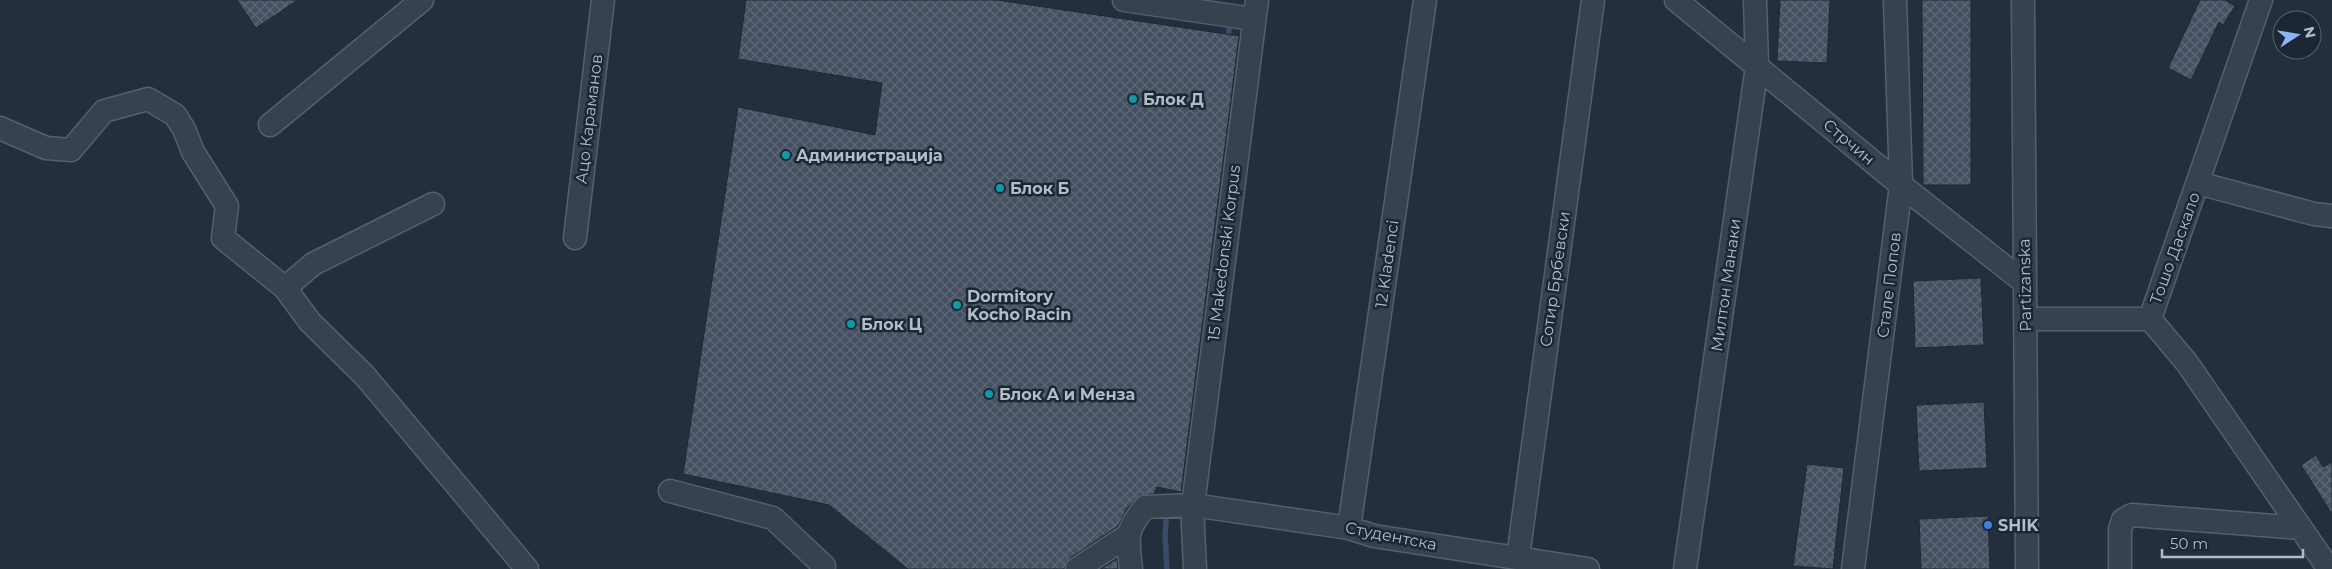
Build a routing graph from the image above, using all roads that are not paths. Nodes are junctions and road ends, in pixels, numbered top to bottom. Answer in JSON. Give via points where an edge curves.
{"nodes":[{"id":1,"x":422,"y":0,"type":"edge"},
{"id":2,"x":603,"y":0,"type":"edge"},
{"id":3,"x":1124,"y":0,"type":"edge"},
{"id":4,"x":1424,"y":0,"type":"edge"},
{"id":5,"x":1593,"y":0,"type":"edge"},
{"id":6,"x":1676,"y":0,"type":"edge"},
{"id":7,"x":1755,"y":0,"type":"edge"},
{"id":8,"x":1895,"y":0,"type":"edge"},
{"id":9,"x":2023,"y":0,"type":"edge"},
{"id":10,"x":2261,"y":0,"type":"edge"},
{"id":11,"x":1255,"y":10,"type":"edge"},
{"id":12,"x":1757,"y":66,"type":"junction"},
{"id":13,"x":270,"y":125,"type":"dead end"},
{"id":14,"x":0,"y":128,"type":"edge"},
{"id":15,"x":2198,"y":183,"type":"junction"},
{"id":16,"x":1902,"y":185,"type":"junction"},
{"id":17,"x":433,"y":204,"type":"dead end"},
{"id":18,"x":2332,"y":216,"type":"edge"},
{"id":19,"x":575,"y":238,"type":"dead end"},
{"id":20,"x":2024,"y":282,"type":"junction"},
{"id":21,"x":286,"y":288,"type":"junction"},
{"id":22,"x":2025,"y":319,"type":"junction"},
{"id":23,"x":2150,"y":319,"type":"junction"},
{"id":24,"x":670,"y":491,"type":"dead end"},
{"id":25,"x":1192,"y":505,"type":"junction"},
{"id":26,"x":1349,"y":528,"type":"junction"},
{"id":27,"x":2301,"y":528,"type":"junction"},
{"id":28,"x":1127,"y":536,"type":"junction"},
{"id":29,"x":1518,"y":557,"type":"junction"},
{"id":30,"x":825,"y":568,"type":"edge"},
{"id":31,"x":527,"y":569,"type":"edge"},
{"id":32,"x":1077,"y":569,"type":"edge"},
{"id":33,"x":1131,"y":569,"type":"edge"},
{"id":34,"x":1195,"y":569,"type":"edge"},
{"id":35,"x":1588,"y":569,"type":"edge"},
{"id":36,"x":1685,"y":569,"type":"edge"},
{"id":37,"x":1853,"y":569,"type":"edge"},
{"id":38,"x":2026,"y":569,"type":"edge"},
{"id":39,"x":2120,"y":569,"type":"edge"},
{"id":40,"x":2329,"y":569,"type":"edge"}],
"edges":[{"from":1,"to":13,"type":"street"},
{"from":2,"to":19,"type":"street","name":"Ацо Караманов"},
{"from":3,"to":11,"type":"street","via":[[1190,10]]},
{"from":4,"to":26,"type":"street","name":"12 Kladenci"},
{"from":5,"to":29,"type":"street","name":"Сотир Брбевски"},
{"from":6,"to":12,"type":"street","name":"Стрчин"},
{"from":7,"to":12,"type":"street","name":"Милтон Манаки"},
{"from":8,"to":16,"type":"street","name":"Стале Попов"},
{"from":9,"to":20,"type":"street","name":"Partizanska"},
{"from":10,"to":15,"type":"street","name":"Тошо Даскало"},
{"from":11,"to":25,"type":"street","name":"15 Makedonski Korpus"},
{"from":12,"to":16,"type":"street","name":"Стрчин"},
{"from":12,"to":36,"type":"street","name":"Милтон Манаки"},
{"from":14,"to":21,"type":"street","via":[[46,148],[71,150],[104,112],[148,99],[175,115],[193,152],[227,206],[223,238]]},
{"from":15,"to":18,"type":"street"},
{"from":15,"to":23,"type":"street","name":"Тошо Даскало"},
{"from":16,"to":20,"type":"street","name":"Стрчин"},
{"from":16,"to":37,"type":"street","name":"Стале Попов"},
{"from":17,"to":21,"type":"street","via":[[313,264]]},
{"from":20,"to":22,"type":"street","name":"Partizanska"},
{"from":21,"to":31,"type":"street","via":[[310,322],[365,376]]},
{"from":22,"to":23,"type":"street"},
{"from":22,"to":38,"type":"street","name":"Partizanska"},
{"from":23,"to":27,"type":"street","name":"Тошо Даскало","via":[[2186,363]]},
{"from":24,"to":30,"type":"street","via":[[773,518]]},
{"from":25,"to":26,"type":"street","name":"Студентска"},
{"from":25,"to":28,"type":"street","name":"Студентска","via":[[1147,507],[1134,520]]},
{"from":25,"to":34,"type":"street","name":"15 Makedonski Korpus"},
{"from":26,"to":29,"type":"street","name":"Студентска","via":[[1374,536]]},
{"from":27,"to":39,"type":"street","via":[[2132,515],[2122,520],[2120,529]]},
{"from":27,"to":40,"type":"street","name":"Тошо Даскало"},
{"from":28,"to":32,"type":"street"},
{"from":28,"to":33,"type":"street"},
{"from":29,"to":35,"type":"street","name":"Студентска"}]}
